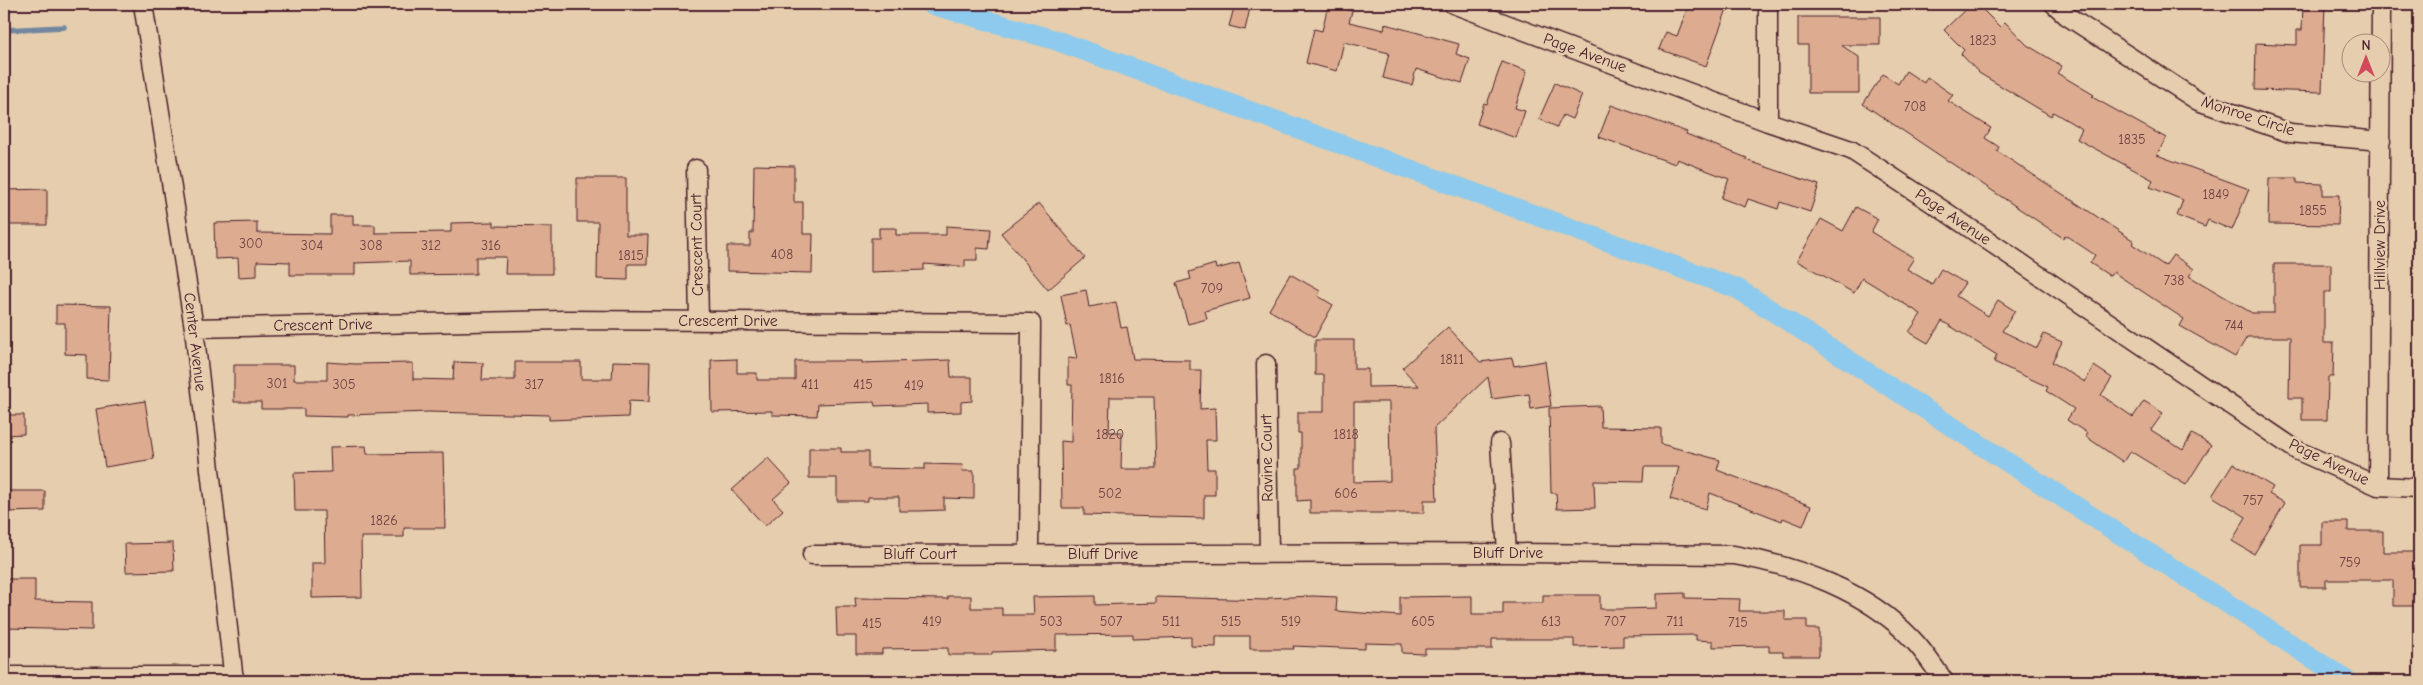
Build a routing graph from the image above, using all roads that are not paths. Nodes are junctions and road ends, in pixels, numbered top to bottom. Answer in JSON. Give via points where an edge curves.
{"nodes":[{"id":1,"x":143,"y":4,"type":"edge"},
{"id":2,"x":1453,"y":4,"type":"edge"},
{"id":3,"x":1768,"y":4,"type":"edge"},
{"id":4,"x":2054,"y":4,"type":"edge"},
{"id":5,"x":2381,"y":4,"type":"edge"},
{"id":6,"x":1768,"y":122,"type":"junction"},
{"id":7,"x":2381,"y":141,"type":"junction"},
{"id":8,"x":696,"y":169,"type":"dead end"},
{"id":9,"x":699,"y":320,"type":"junction"},
{"id":10,"x":194,"y":328,"type":"junction"},
{"id":11,"x":1266,"y":364,"type":"dead end"},
{"id":12,"x":1500,"y":443,"type":"dead end"},
{"id":13,"x":2378,"y":486,"type":"junction"},
{"id":14,"x":2419,"y":488,"type":"edge"},
{"id":15,"x":1269,"y":553,"type":"junction"},
{"id":16,"x":1507,"y":553,"type":"junction"},
{"id":17,"x":1029,"y":554,"type":"junction"},
{"id":18,"x":812,"y":555,"type":"dead end"},
{"id":19,"x":4,"y":676,"type":"edge"},
{"id":20,"x":234,"y":679,"type":"edge"},
{"id":21,"x":1944,"y":681,"type":"edge"}],
"edges":[{"from":1,"to":10,"type":"street","name":"Center Avenue"},
{"from":2,"to":6,"type":"street","name":"Page Avenue"},
{"from":3,"to":6,"type":"street"},
{"from":4,"to":7,"type":"street","name":"Monroe Circle","via":[[2067,16],[2198,100],[2290,133]]},
{"from":5,"to":7,"type":"street","name":"Hillview Drive"},
{"from":6,"to":13,"type":"street","name":"Page Avenue","via":[[1851,150],[2298,451]]},
{"from":7,"to":13,"type":"street","name":"Hillview Drive"},
{"from":8,"to":9,"type":"street","name":"Crescent Court"},
{"from":9,"to":10,"type":"street","name":"Crescent Drive"},
{"from":9,"to":17,"type":"street","name":"Crescent Drive","via":[[1031,323]]},
{"from":10,"to":20,"type":"street","name":"Center Avenue"},
{"from":11,"to":15,"type":"street","name":"Ravine Court"},
{"from":12,"to":16,"type":"street"},
{"from":13,"to":14,"type":"street","name":"Page Avenue"},
{"from":15,"to":16,"type":"street","name":"Bluff Drive"},
{"from":15,"to":17,"type":"street","name":"Bluff Drive"},
{"from":16,"to":21,"type":"street","name":"Bluff Drive","via":[[1704,554],[1770,562],[1830,583],[1865,602],[1912,639]]},
{"from":17,"to":18,"type":"street","name":"Bluff Court"},
{"from":19,"to":20,"type":"street"}]}
